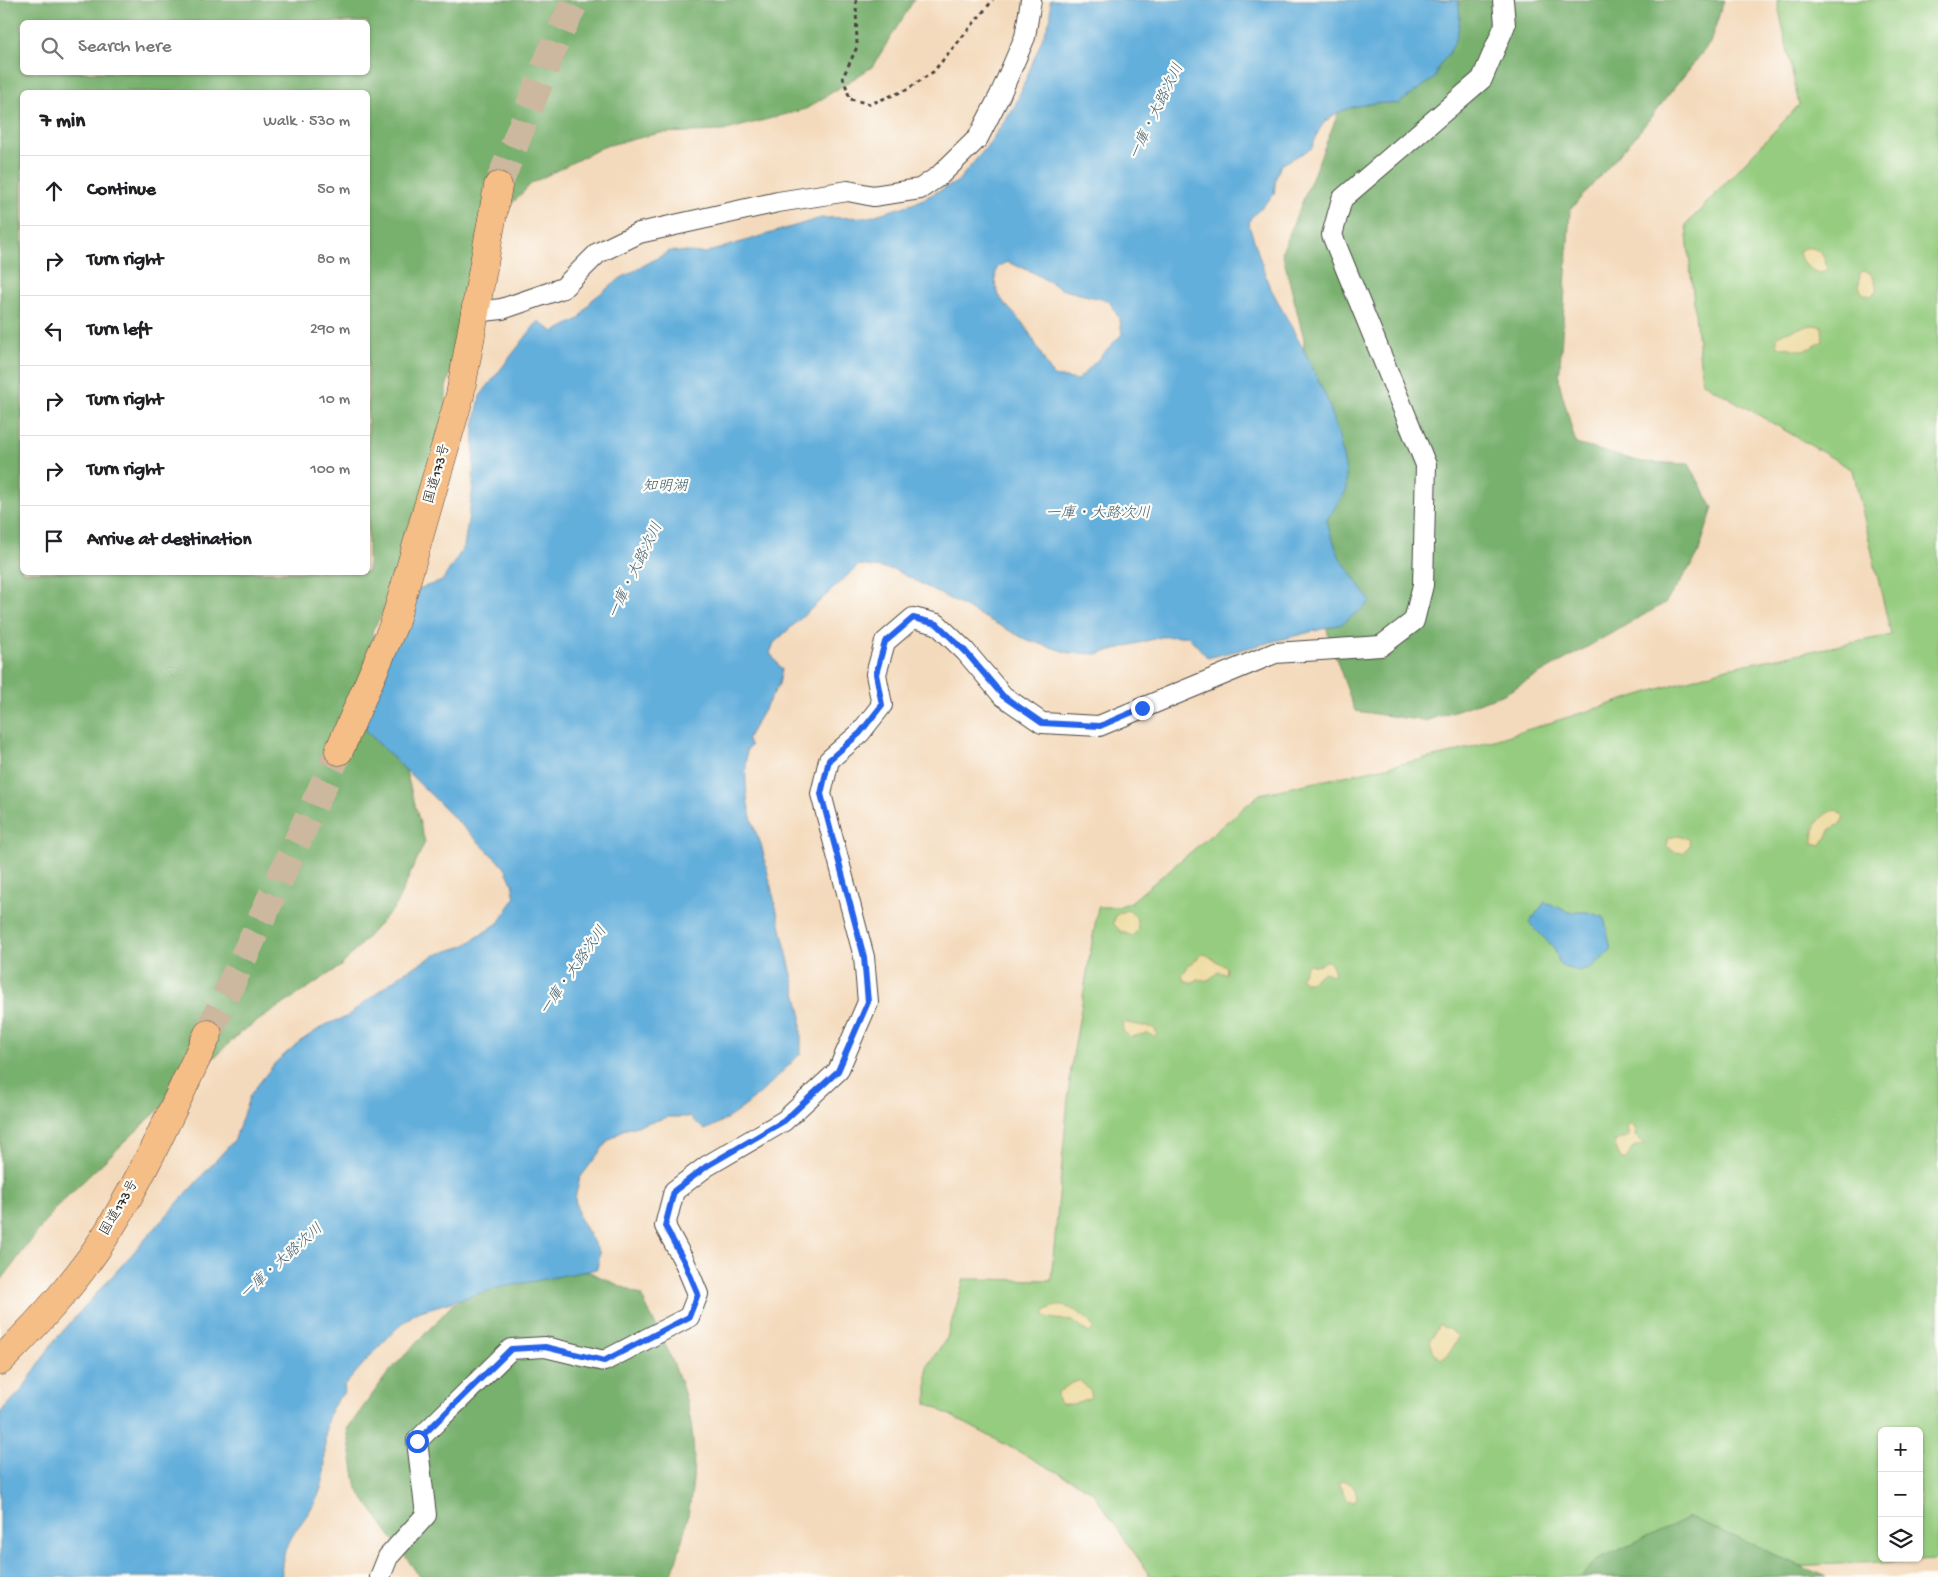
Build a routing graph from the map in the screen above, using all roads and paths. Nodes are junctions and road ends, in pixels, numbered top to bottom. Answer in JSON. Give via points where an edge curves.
{"nodes":[{"id":1,"x":856,"y":0,"type":"edge"},
{"id":2,"x":993,"y":0,"type":"edge"},
{"id":3,"x":1031,"y":0,"type":"edge"},
{"id":4,"x":1503,"y":0,"type":"edge"},
{"id":5,"x":498,"y":186,"type":"tunnel mouth"},
{"id":6,"x":474,"y":312,"type":"junction"},
{"id":7,"x":340,"y":751,"type":"tunnel mouth"},
{"id":8,"x":208,"y":1034,"type":"tunnel mouth"},
{"id":9,"x":0,"y":1361,"type":"edge"},
{"id":10,"x":380,"y":1577,"type":"edge"}],
"edges":[{"from":1,"to":2,"type":"path","via":[[857,47],[843,77],[850,99],[870,104],[906,90],[933,72]]},
{"from":3,"to":6,"type":"street","via":[[1025,37],[978,138],[939,176],[920,189],[873,196],[848,191],[639,233],[598,253],[562,288],[502,309]]},
{"from":4,"to":10,"type":"street","via":[[1505,25],[1482,79],[1342,199],[1332,236],[1426,465],[1423,585],[1414,621],[1381,646],[1275,653],[1100,726],[1042,723],[1003,696],[937,624],[913,618],[885,642],[876,674],[882,705],[860,733],[829,760],[821,794],[864,957],[868,1002],[838,1071],[784,1121],[707,1166],[674,1191],[665,1226],[698,1294],[689,1317],[604,1361],[545,1347],[511,1349],[417,1441],[426,1515],[388,1558]]},
{"from":5,"to":6,"type":"highway","name":"国道173号"},
{"from":6,"to":7,"type":"highway","name":"国道173号","via":[[460,395],[394,624]]},
{"from":8,"to":9,"type":"highway","name":"国道173号","via":[[150,1157],[108,1232],[49,1311]]}]}
